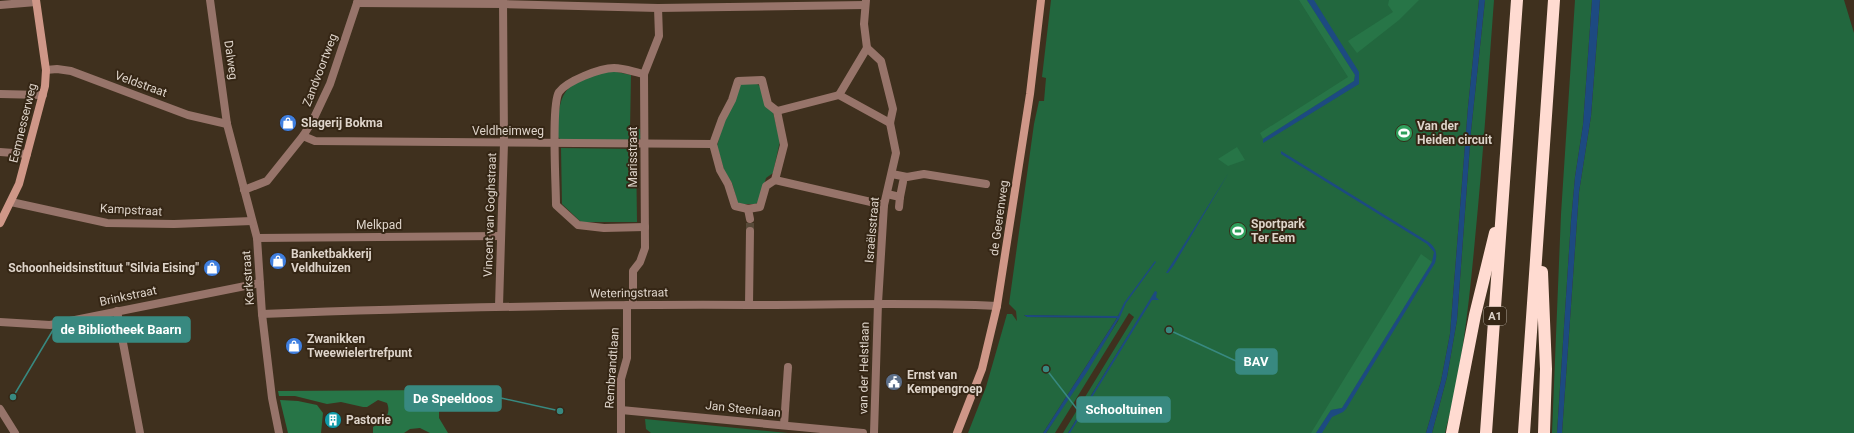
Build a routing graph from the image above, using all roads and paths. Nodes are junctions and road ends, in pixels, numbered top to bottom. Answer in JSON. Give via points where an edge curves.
{"nodes":[{"id":1,"x":210,"y":0,"type":"edge"},
{"id":2,"x":1041,"y":0,"type":"edge"},
{"id":3,"x":1517,"y":0,"type":"edge"},
{"id":4,"x":1554,"y":0,"type":"edge"},
{"id":5,"x":36,"y":1,"type":"edge"},
{"id":6,"x":358,"y":1,"type":"edge"},
{"id":7,"x":502,"y":2,"type":"edge"},
{"id":8,"x":866,"y":3,"type":"edge"},
{"id":9,"x":0,"y":5,"type":"edge"},
{"id":10,"x":658,"y":8,"type":"junction"},
{"id":11,"x":867,"y":48,"type":"junction"},
{"id":12,"x":46,"y":70,"type":"junction"},
{"id":13,"x":644,"y":74,"type":"junction"},
{"id":14,"x":0,"y":94,"type":"edge"},
{"id":15,"x":43,"y":95,"type":"junction"},
{"id":16,"x":839,"y":95,"type":"junction"},
{"id":17,"x":777,"y":110,"type":"junction"},
{"id":18,"x":890,"y":123,"type":"junction"},
{"id":19,"x":227,"y":124,"type":"junction"},
{"id":20,"x":303,"y":136,"type":"junction"},
{"id":21,"x":504,"y":143,"type":"junction"},
{"id":22,"x":554,"y":143,"type":"junction"},
{"id":23,"x":645,"y":144,"type":"junction"},
{"id":24,"x":713,"y":144,"type":"junction"},
{"id":25,"x":0,"y":152,"type":"edge"},
{"id":26,"x":27,"y":154,"type":"junction"},
{"id":27,"x":892,"y":174,"type":"junction"},
{"id":28,"x":775,"y":180,"type":"junction"},
{"id":29,"x":903,"y":182,"type":"dead end"},
{"id":30,"x":986,"y":184,"type":"dead end"},
{"id":31,"x":244,"y":190,"type":"junction"},
{"id":32,"x":887,"y":194,"type":"junction"},
{"id":33,"x":900,"y":197,"type":"junction"},
{"id":34,"x":1503,"y":199,"type":"junction"},
{"id":35,"x":11,"y":202,"type":"junction"},
{"id":36,"x":884,"y":204,"type":"junction"},
{"id":37,"x":899,"y":207,"type":"dead end"},
{"id":38,"x":748,"y":209,"type":"junction"},
{"id":39,"x":1539,"y":217,"type":"junction"},
{"id":40,"x":750,"y":219,"type":"tunnel mouth"},
{"id":41,"x":252,"y":220,"type":"junction"},
{"id":42,"x":0,"y":223,"type":"edge"},
{"id":43,"x":645,"y":227,"type":"junction"},
{"id":44,"x":750,"y":231,"type":"tunnel mouth"},
{"id":45,"x":501,"y":236,"type":"junction"},
{"id":46,"x":257,"y":238,"type":"junction"},
{"id":47,"x":260,"y":283,"type":"junction"},
{"id":48,"x":878,"y":303,"type":"junction"},
{"id":49,"x":749,"y":304,"type":"junction"},
{"id":50,"x":630,"y":305,"type":"junction"},
{"id":51,"x":499,"y":306,"type":"junction"},
{"id":52,"x":997,"y":306,"type":"junction"},
{"id":53,"x":117,"y":311,"type":"junction"},
{"id":54,"x":262,"y":314,"type":"junction"},
{"id":55,"x":0,"y":322,"type":"edge"},
{"id":56,"x":788,"y":367,"type":"dead end"},
{"id":57,"x":0,"y":409,"type":"edge"},
{"id":58,"x":621,"y":410,"type":"junction"},
{"id":59,"x":784,"y":426,"type":"junction"},
{"id":60,"x":15,"y":433,"type":"edge"},
{"id":61,"x":140,"y":433,"type":"edge"},
{"id":62,"x":279,"y":433,"type":"edge"},
{"id":63,"x":621,"y":433,"type":"edge"},
{"id":64,"x":863,"y":433,"type":"edge"},
{"id":65,"x":874,"y":433,"type":"edge"},
{"id":66,"x":957,"y":433,"type":"edge"},
{"id":67,"x":1452,"y":433,"type":"edge"},
{"id":68,"x":1486,"y":433,"type":"edge"},
{"id":69,"x":1524,"y":433,"type":"edge"},
{"id":70,"x":1544,"y":433,"type":"edge"}],
"edges":[{"from":1,"to":19,"type":"street","name":"Dalweg"},
{"from":2,"to":52,"type":"main road","name":"de Geerenweg","via":[[1030,94]]},
{"from":3,"to":34,"type":"highway","number":"A1"},
{"from":4,"to":39,"type":"highway"},
{"from":5,"to":9,"type":"street"},
{"from":5,"to":12,"type":"main road","name":"Eemnesserweg"},
{"from":6,"to":7,"type":"street"},
{"from":6,"to":20,"type":"street","name":"Zandvoortweg","via":[[330,84]]},
{"from":7,"to":10,"type":"street"},
{"from":7,"to":21,"type":"street","name":"Vincent van Goghstraat"},
{"from":8,"to":10,"type":"street"},
{"from":8,"to":11,"type":"street","via":[[864,24]]},
{"from":10,"to":13,"type":"street","name":"Marisstraat","via":[[659,36]]},
{"from":11,"to":16,"type":"street"},
{"from":11,"to":18,"type":"street","name":"Israëlsstraat","via":[[881,61],[893,109]]},
{"from":12,"to":15,"type":"main road","name":"Eemnesserweg"},
{"from":12,"to":19,"type":"street","name":"Veldstraat","via":[[71,71],[188,115]]},
{"from":13,"to":22,"type":"street","via":[[614,68],[601,69],[568,84],[558,93]]},
{"from":13,"to":23,"type":"street","name":"Marisstraat"},
{"from":14,"to":15,"type":"street"},
{"from":15,"to":26,"type":"main road","name":"Eemnesserweg"},
{"from":16,"to":17,"type":"street"},
{"from":16,"to":18,"type":"street"},
{"from":17,"to":24,"type":"street","via":[[768,104],[762,80],[738,81]]},
{"from":17,"to":28,"type":"street","via":[[784,145]]},
{"from":18,"to":27,"type":"street","name":"Israëlsstraat","via":[[896,153]]},
{"from":19,"to":31,"type":"street","name":"Kerkstraat"},
{"from":20,"to":21,"type":"street","name":"Veldheimweg","via":[[315,141]]},
{"from":20,"to":31,"type":"street","name":"Zandvoortweg","via":[[267,181]]},
{"from":21,"to":22,"type":"street","name":"Veldheimweg"},
{"from":21,"to":45,"type":"street","name":"Vincent van Goghstraat"},
{"from":22,"to":23,"type":"street","name":"Veldheimweg"},
{"from":22,"to":43,"type":"street","via":[[556,205],[578,226]]},
{"from":23,"to":24,"type":"street","name":"Veldheimweg"},
{"from":23,"to":43,"type":"street","name":"Marisstraat"},
{"from":24,"to":38,"type":"street","via":[[720,170],[735,206]]},
{"from":25,"to":26,"type":"street"},
{"from":26,"to":35,"type":"main road","name":"Eemnesserweg","via":[[20,184]]},
{"from":27,"to":30,"type":"street","via":[[907,177],[924,174]]},
{"from":27,"to":32,"type":"street","name":"Israëlsstraat"},
{"from":28,"to":36,"type":"street"},
{"from":28,"to":38,"type":"street","via":[[766,186],[760,207]]},
{"from":29,"to":33,"type":"street"},
{"from":31,"to":41,"type":"street","name":"Kerkstraat"},
{"from":32,"to":33,"type":"street"},
{"from":32,"to":36,"type":"street","name":"Israëlsstraat"},
{"from":33,"to":37,"type":"street"},
{"from":34,"to":67,"type":"highway","number":"A1","via":[[1474,315]]},
{"from":34,"to":68,"type":"highway","number":"A1"},
{"from":35,"to":41,"type":"street","name":"Kampstraat","via":[[107,223],[174,224]]},
{"from":35,"to":42,"type":"main road","name":"Eemnesserweg"},
{"from":36,"to":48,"type":"street","name":"Israëlsstraat"},
{"from":38,"to":40,"type":"street"},
{"from":39,"to":69,"type":"highway"},
{"from":39,"to":70,"type":"highway","via":[[1546,369]]},
{"from":41,"to":46,"type":"street","name":"Kerkstraat"},
{"from":43,"to":50,"type":"street","name":"Marisstraat","via":[[645,248],[640,262],[633,271]]},
{"from":44,"to":49,"type":"street"},
{"from":45,"to":46,"type":"street","name":"Melkpad"},
{"from":45,"to":51,"type":"street","name":"Vincent van Goghstraat"},
{"from":46,"to":47,"type":"street","name":"Kerkstraat"},
{"from":47,"to":53,"type":"street","name":"Brinkstraat"},
{"from":47,"to":54,"type":"street","name":"Kerkstraat"},
{"from":48,"to":49,"type":"street","name":"Weteringstraat"},
{"from":48,"to":52,"type":"street","name":"Weteringstraat"},
{"from":48,"to":65,"type":"street","name":"van der Helstlaan"},
{"from":49,"to":50,"type":"street","name":"Weteringstraat"},
{"from":50,"to":51,"type":"street","name":"Weteringstraat"},
{"from":50,"to":58,"type":"street","name":"Rembrandtlaan","via":[[627,358],[621,379]]},
{"from":51,"to":54,"type":"street","name":"Weteringstraat"},
{"from":52,"to":66,"type":"main road","name":"de Geerenweg","via":[[982,369]]},
{"from":53,"to":55,"type":"street","name":"Brinkstraat","via":[[50,324]]},
{"from":53,"to":61,"type":"street"},
{"from":54,"to":62,"type":"street","name":"Kerkstraat"},
{"from":56,"to":59,"type":"street"},
{"from":57,"to":60,"type":"street"},
{"from":58,"to":59,"type":"street","name":"Jan Steenlaan"},
{"from":58,"to":63,"type":"street","name":"Rembrandtlaan"},
{"from":59,"to":64,"type":"street","name":"Jan Steenlaan"}]}
